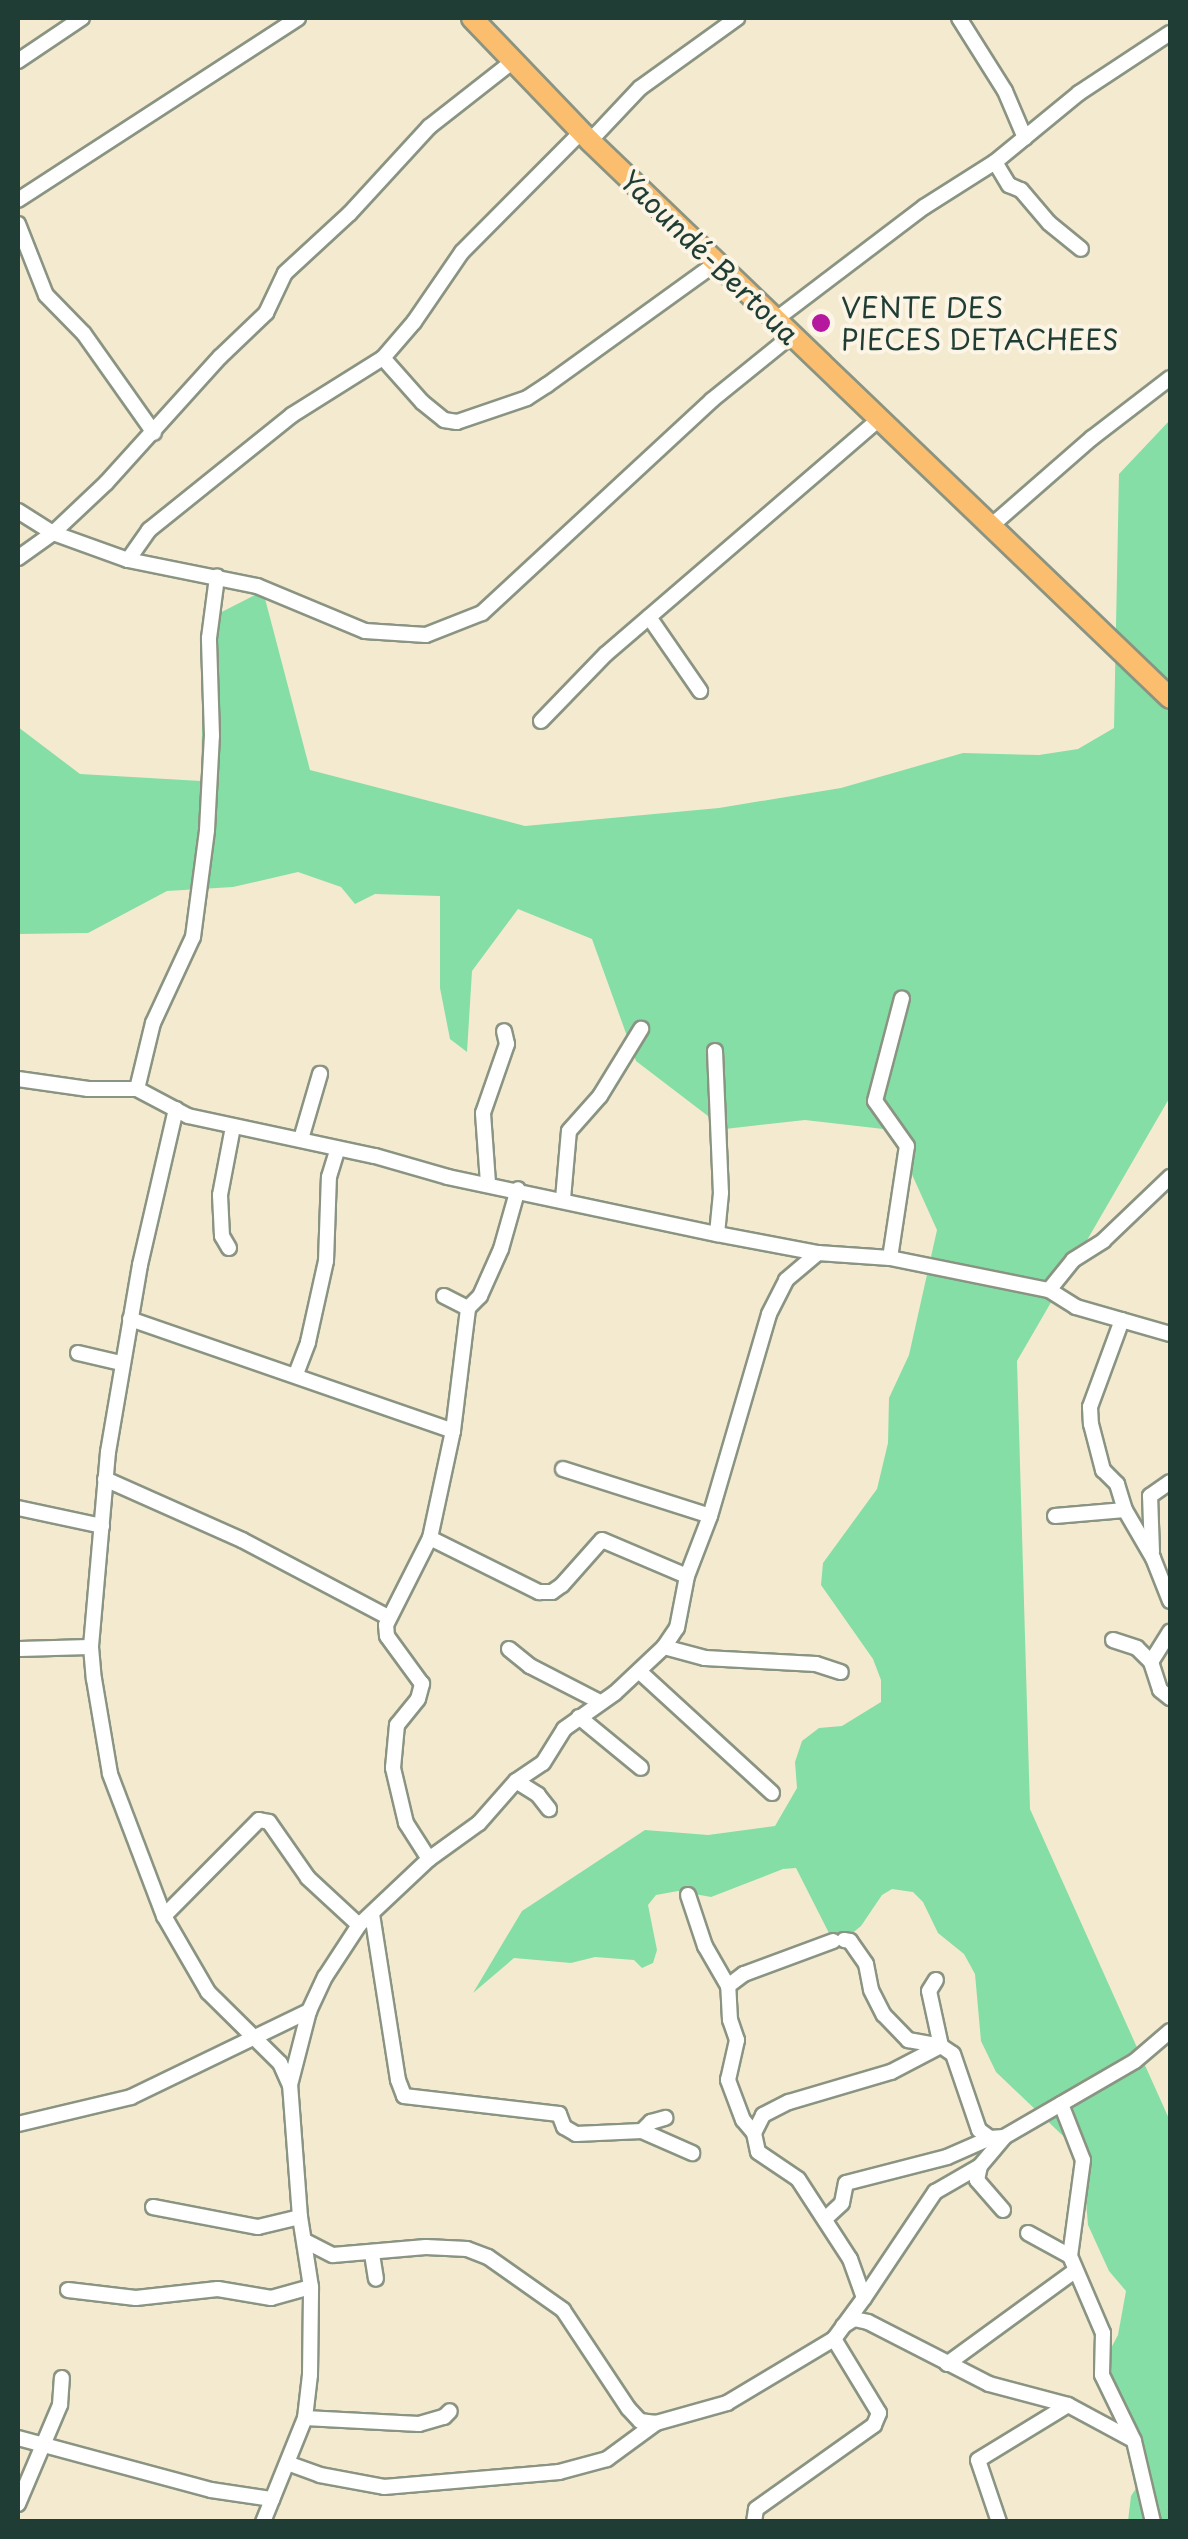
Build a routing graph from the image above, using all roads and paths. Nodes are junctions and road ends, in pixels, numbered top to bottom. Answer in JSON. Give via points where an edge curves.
{"nodes":[{"id":1,"x":82,"y":18,"type":"edge"},
{"id":2,"x":298,"y":18,"type":"edge"},
{"id":3,"x":472,"y":18,"type":"edge"},
{"id":4,"x":738,"y":18,"type":"edge"},
{"id":5,"x":959,"y":18,"type":"edge"},
{"id":6,"x":1170,"y":33,"type":"edge"},
{"id":7,"x":18,"y":61,"type":"edge"},
{"id":8,"x":512,"y":62,"type":"junction"},
{"id":9,"x":585,"y":137,"type":"junction"},
{"id":10,"x":1025,"y":138,"type":"junction"},
{"id":11,"x":994,"y":162,"type":"junction"},
{"id":12,"x":18,"y":200,"type":"edge"},
{"id":13,"x":18,"y":224,"type":"edge"},
{"id":14,"x":1080,"y":249,"type":"dead end"},
{"id":15,"x":716,"y":263,"type":"junction"},
{"id":16,"x":775,"y":320,"type":"junction"},
{"id":17,"x":792,"y":336,"type":"junction"},
{"id":18,"x":383,"y":358,"type":"junction"},
{"id":19,"x":1170,"y":378,"type":"edge"},
{"id":20,"x":879,"y":419,"type":"junction"},
{"id":21,"x":154,"y":433,"type":"junction"},
{"id":22,"x":18,"y":511,"type":"edge"},
{"id":23,"x":991,"y":526,"type":"junction"},
{"id":24,"x":53,"y":534,"type":"junction"},
{"id":25,"x":18,"y":558,"type":"edge"},
{"id":26,"x":128,"y":560,"type":"junction"},
{"id":27,"x":217,"y":577,"type":"junction"},
{"id":28,"x":649,"y":616,"type":"junction"},
{"id":29,"x":700,"y":691,"type":"dead end"},
{"id":30,"x":1170,"y":698,"type":"edge"},
{"id":31,"x":541,"y":721,"type":"dead end"},
{"id":32,"x":902,"y":998,"type":"dead end"},
{"id":33,"x":641,"y":1029,"type":"dead end"},
{"id":34,"x":504,"y":1031,"type":"dead end"},
{"id":35,"x":716,"y":1052,"type":"dead end"},
{"id":36,"x":320,"y":1074,"type":"dead end"},
{"id":37,"x":18,"y":1079,"type":"edge"},
{"id":38,"x":138,"y":1088,"type":"junction"},
{"id":39,"x":176,"y":1109,"type":"junction"},
{"id":40,"x":234,"y":1127,"type":"junction"},
{"id":41,"x":302,"y":1140,"type":"junction"},
{"id":42,"x":336,"y":1151,"type":"junction"},
{"id":43,"x":1170,"y":1178,"type":"edge"},
{"id":44,"x":488,"y":1183,"type":"junction"},
{"id":45,"x":518,"y":1188,"type":"junction"},
{"id":46,"x":563,"y":1199,"type":"junction"},
{"id":47,"x":717,"y":1234,"type":"junction"},
{"id":48,"x":228,"y":1248,"type":"dead end"},
{"id":49,"x":818,"y":1253,"type":"junction"},
{"id":50,"x":890,"y":1258,"type":"junction"},
{"id":51,"x":1049,"y":1290,"type":"junction"},
{"id":52,"x":444,"y":1296,"type":"dead end"},
{"id":53,"x":468,"y":1308,"type":"junction"},
{"id":54,"x":130,"y":1319,"type":"junction"},
{"id":55,"x":1122,"y":1320,"type":"junction"},
{"id":56,"x":1170,"y":1334,"type":"edge"},
{"id":57,"x":78,"y":1353,"type":"dead end"},
{"id":58,"x":121,"y":1363,"type":"junction"},
{"id":59,"x":296,"y":1374,"type":"junction"},
{"id":60,"x":453,"y":1431,"type":"junction"},
{"id":61,"x":563,"y":1469,"type":"dead end"},
{"id":62,"x":105,"y":1479,"type":"junction"},
{"id":63,"x":1170,"y":1482,"type":"edge"},
{"id":64,"x":18,"y":1508,"type":"edge"},
{"id":65,"x":1125,"y":1510,"type":"junction"},
{"id":66,"x":710,"y":1516,"type":"junction"},
{"id":67,"x":1055,"y":1516,"type":"dead end"},
{"id":68,"x":102,"y":1526,"type":"junction"},
{"id":69,"x":430,"y":1538,"type":"junction"},
{"id":70,"x":1153,"y":1558,"type":"junction"},
{"id":71,"x":687,"y":1576,"type":"junction"},
{"id":72,"x":1170,"y":1601,"type":"edge"},
{"id":73,"x":388,"y":1617,"type":"junction"},
{"id":74,"x":1170,"y":1630,"type":"edge"},
{"id":75,"x":1114,"y":1640,"type":"dead end"},
{"id":76,"x":91,"y":1647,"type":"junction"},
{"id":77,"x":664,"y":1647,"type":"junction"},
{"id":78,"x":18,"y":1649,"type":"edge"},
{"id":79,"x":509,"y":1649,"type":"dead end"},
{"id":80,"x":1151,"y":1662,"type":"junction"},
{"id":81,"x":640,"y":1672,"type":"junction"},
{"id":82,"x":842,"y":1672,"type":"dead end"},
{"id":83,"x":1170,"y":1698,"type":"edge"},
{"id":84,"x":600,"y":1702,"type":"junction"},
{"id":85,"x":579,"y":1717,"type":"junction"},
{"id":86,"x":641,"y":1768,"type":"dead end"},
{"id":87,"x":516,"y":1780,"type":"junction"},
{"id":88,"x":772,"y":1793,"type":"dead end"},
{"id":89,"x":549,"y":1809,"type":"dead end"},
{"id":90,"x":429,"y":1859,"type":"junction"},
{"id":91,"x":688,"y":1895,"type":"dead end"},
{"id":92,"x":372,"y":1914,"type":"junction"},
{"id":93,"x":164,"y":1916,"type":"junction"},
{"id":94,"x":359,"y":1924,"type":"junction"},
{"id":95,"x":936,"y":1980,"type":"dead end"},
{"id":96,"x":728,"y":1986,"type":"junction"},
{"id":97,"x":309,"y":2011,"type":"junction"},
{"id":98,"x":1170,"y":2032,"type":"edge"},
{"id":99,"x":253,"y":2040,"type":"junction"},
{"id":100,"x":942,"y":2046,"type":"junction"},
{"id":101,"x":290,"y":2084,"type":"junction"},
{"id":102,"x":1061,"y":2104,"type":"junction"},
{"id":103,"x":664,"y":2118,"type":"dead end"},
{"id":104,"x":18,"y":2124,"type":"edge"},
{"id":105,"x":642,"y":2131,"type":"junction"},
{"id":106,"x":754,"y":2133,"type":"junction"},
{"id":107,"x":997,"y":2138,"type":"junction"},
{"id":108,"x":692,"y":2153,"type":"dead end"},
{"id":109,"x":980,"y":2166,"type":"junction"},
{"id":110,"x":153,"y":2208,"type":"dead end"},
{"id":111,"x":1003,"y":2210,"type":"dead end"},
{"id":112,"x":300,"y":2217,"type":"junction"},
{"id":113,"x":825,"y":2219,"type":"junction"},
{"id":114,"x":1028,"y":2233,"type":"dead end"},
{"id":115,"x":307,"y":2242,"type":"junction"},
{"id":116,"x":372,"y":2254,"type":"junction"},
{"id":117,"x":1070,"y":2256,"type":"junction"},
{"id":118,"x":1074,"y":2272,"type":"junction"},
{"id":119,"x":376,"y":2279,"type":"dead end"},
{"id":120,"x":311,"y":2287,"type":"junction"},
{"id":121,"x":68,"y":2290,"type":"dead end"},
{"id":122,"x":864,"y":2298,"type":"junction"},
{"id":123,"x":838,"y":2333,"type":"junction"},
{"id":124,"x":947,"y":2364,"type":"junction"},
{"id":125,"x":62,"y":2378,"type":"dead end"},
{"id":126,"x":1068,"y":2405,"type":"junction"},
{"id":127,"x":450,"y":2410,"type":"dead end"},
{"id":128,"x":305,"y":2418,"type":"junction"},
{"id":129,"x":656,"y":2423,"type":"junction"},
{"id":130,"x":18,"y":2438,"type":"edge"},
{"id":131,"x":1134,"y":2441,"type":"junction"},
{"id":132,"x":43,"y":2448,"type":"junction"},
{"id":133,"x":290,"y":2464,"type":"junction"},
{"id":134,"x":272,"y":2499,"type":"junction"},
{"id":135,"x":18,"y":2504,"type":"edge"},
{"id":136,"x":749,"y":2520,"type":"edge"},
{"id":137,"x":264,"y":2522,"type":"edge"},
{"id":138,"x":998,"y":2522,"type":"edge"},
{"id":139,"x":1152,"y":2522,"type":"edge"}],
"edges":[{"from":1,"to":7,"type":"street"},
{"from":2,"to":12,"type":"street"},
{"from":3,"to":8,"type":"highway","name":"Yaoundé-Bertoua"},
{"from":4,"to":9,"type":"street"},
{"from":5,"to":10,"type":"street"},
{"from":6,"to":10,"type":"street"},
{"from":8,"to":9,"type":"highway","name":"Yaoundé-Bertoua"},
{"from":8,"to":21,"type":"street","via":[[429,128],[285,273],[266,313]]},
{"from":9,"to":15,"type":"highway","name":"Yaoundé-Bertoua"},
{"from":9,"to":18,"type":"street","via":[[462,252]]},
{"from":10,"to":11,"type":"street"},
{"from":11,"to":14,"type":"street"},
{"from":11,"to":16,"type":"street","via":[[924,206]]},
{"from":13,"to":21,"type":"street","via":[[46,295],[84,334]]},
{"from":15,"to":16,"type":"highway","name":"Yaoundé-Bertoua"},
{"from":15,"to":18,"type":"street","via":[[547,386],[457,422],[422,402]]},
{"from":16,"to":17,"type":"highway","name":"Yaoundé-Bertoua"},
{"from":17,"to":20,"type":"highway","name":"Yaoundé-Bertoua"},
{"from":17,"to":27,"type":"street","via":[[712,400],[482,613],[426,636],[365,632],[256,586]]},
{"from":18,"to":26,"type":"street","via":[[292,415],[149,530]]},
{"from":19,"to":23,"type":"street"},
{"from":20,"to":23,"type":"highway","name":"Yaoundé-Bertoua"},
{"from":20,"to":28,"type":"street"},
{"from":21,"to":24,"type":"street"},
{"from":22,"to":24,"type":"street"},
{"from":23,"to":30,"type":"highway","name":"Yaoundé-Bertoua"},
{"from":24,"to":25,"type":"street"},
{"from":24,"to":26,"type":"street"},
{"from":26,"to":27,"type":"street"},
{"from":27,"to":38,"type":"street","via":[[209,638],[207,830],[193,937],[154,1023]]},
{"from":28,"to":29,"type":"street"},
{"from":28,"to":31,"type":"street"},
{"from":32,"to":50,"type":"street","via":[[875,1102],[907,1146]]},
{"from":33,"to":46,"type":"street","via":[[570,1131]]},
{"from":34,"to":44,"type":"street","via":[[507,1044],[483,1113]]},
{"from":35,"to":47,"type":"street"},
{"from":36,"to":41,"type":"street"},
{"from":37,"to":38,"type":"street"},
{"from":38,"to":39,"type":"street"},
{"from":39,"to":40,"type":"street"},
{"from":39,"to":54,"type":"street"},
{"from":40,"to":41,"type":"street"},
{"from":40,"to":48,"type":"street","via":[[220,1195]]},
{"from":41,"to":42,"type":"street"},
{"from":42,"to":44,"type":"street"},
{"from":42,"to":59,"type":"street","via":[[326,1261]]},
{"from":43,"to":51,"type":"street","via":[[1073,1260]]},
{"from":44,"to":45,"type":"street"},
{"from":45,"to":46,"type":"street"},
{"from":45,"to":53,"type":"street","via":[[501,1249]]},
{"from":46,"to":47,"type":"street"},
{"from":47,"to":49,"type":"street"},
{"from":49,"to":50,"type":"street"},
{"from":49,"to":66,"type":"street","via":[[786,1280],[769,1314]]},
{"from":50,"to":51,"type":"street"},
{"from":51,"to":55,"type":"street","via":[[1076,1308]]},
{"from":52,"to":53,"type":"street"},
{"from":53,"to":60,"type":"street"},
{"from":54,"to":58,"type":"street"},
{"from":54,"to":59,"type":"street"},
{"from":55,"to":56,"type":"street"},
{"from":55,"to":65,"type":"street","via":[[1090,1407],[1103,1470],[1118,1484]]},
{"from":57,"to":58,"type":"street"},
{"from":58,"to":62,"type":"street"},
{"from":59,"to":60,"type":"street"},
{"from":60,"to":69,"type":"street"},
{"from":61,"to":66,"type":"street"},
{"from":62,"to":68,"type":"street"},
{"from":62,"to":73,"type":"street","via":[[242,1540]]},
{"from":63,"to":70,"type":"street","via":[[1148,1502]]},
{"from":64,"to":68,"type":"street"},
{"from":65,"to":67,"type":"street"},
{"from":65,"to":70,"type":"street"},
{"from":66,"to":71,"type":"street"},
{"from":68,"to":76,"type":"street"},
{"from":69,"to":71,"type":"street","via":[[538,1592],[562,1585],[602,1540]]},
{"from":69,"to":73,"type":"street"},
{"from":70,"to":72,"type":"street"},
{"from":71,"to":77,"type":"street","via":[[677,1628]]},
{"from":73,"to":90,"type":"street","via":[[387,1636],[422,1684],[397,1725],[393,1757],[406,1823]]},
{"from":74,"to":80,"type":"street"},
{"from":75,"to":80,"type":"street"},
{"from":76,"to":78,"type":"street"},
{"from":76,"to":93,"type":"street","via":[[110,1774]]},
{"from":77,"to":81,"type":"street"},
{"from":77,"to":82,"type":"street","via":[[705,1658],[816,1664]]},
{"from":79,"to":84,"type":"street"},
{"from":80,"to":83,"type":"street","via":[[1160,1690]]},
{"from":81,"to":84,"type":"street"},
{"from":81,"to":88,"type":"street"},
{"from":84,"to":85,"type":"street"},
{"from":85,"to":86,"type":"street"},
{"from":85,"to":87,"type":"street","via":[[543,1763]]},
{"from":87,"to":89,"type":"street"},
{"from":87,"to":90,"type":"street","via":[[478,1823]]},
{"from":90,"to":92,"type":"street"},
{"from":91,"to":96,"type":"street"},
{"from":92,"to":94,"type":"street"},
{"from":92,"to":105,"type":"street","via":[[404,2096],[560,2114],[576,2134]]},
{"from":93,"to":94,"type":"street","via":[[259,1820],[269,1822],[300,1868]]},
{"from":93,"to":99,"type":"street","via":[[208,1992]]},
{"from":94,"to":97,"type":"street"},
{"from":95,"to":100,"type":"street","via":[[929,1991]]},
{"from":96,"to":100,"type":"street","via":[[744,1974],[850,1941],[884,2015],[908,2040]]},
{"from":96,"to":106,"type":"street","via":[[737,2040],[728,2080]]},
{"from":97,"to":99,"type":"street"},
{"from":97,"to":101,"type":"street"},
{"from":98,"to":102,"type":"street"},
{"from":99,"to":101,"type":"street","via":[[280,2062]]},
{"from":99,"to":104,"type":"street","via":[[132,2097]]},
{"from":100,"to":106,"type":"street","via":[[891,2072],[789,2102],[764,2115]]},
{"from":100,"to":107,"type":"street","via":[[953,2054],[979,2130]]},
{"from":101,"to":112,"type":"street"},
{"from":102,"to":107,"type":"street"},
{"from":102,"to":117,"type":"street","via":[[1083,2160]]},
{"from":103,"to":105,"type":"street"},
{"from":105,"to":108,"type":"street"},
{"from":106,"to":113,"type":"street","via":[[758,2152],[798,2178]]},
{"from":107,"to":109,"type":"street"},
{"from":107,"to":113,"type":"street","via":[[846,2183],[842,2203]]},
{"from":109,"to":111,"type":"street","via":[[977,2180]]},
{"from":109,"to":122,"type":"street","via":[[935,2192]]},
{"from":110,"to":112,"type":"street","via":[[258,2226]]},
{"from":112,"to":115,"type":"street"},
{"from":113,"to":122,"type":"street"},
{"from":114,"to":117,"type":"street"},
{"from":115,"to":116,"type":"street","via":[[333,2255]]},
{"from":115,"to":120,"type":"street"},
{"from":116,"to":119,"type":"street"},
{"from":116,"to":129,"type":"street","via":[[426,2247],[488,2256],[562,2310],[628,2408],[640,2421]]},
{"from":117,"to":118,"type":"street"},
{"from":118,"to":124,"type":"street"},
{"from":118,"to":131,"type":"street","via":[[1104,2333],[1102,2375]]},
{"from":120,"to":121,"type":"street","via":[[271,2298],[218,2289],[136,2298]]},
{"from":120,"to":128,"type":"street"},
{"from":122,"to":123,"type":"street"},
{"from":123,"to":124,"type":"street","via":[[854,2319],[868,2322]]},
{"from":123,"to":129,"type":"street","via":[[727,2403]]},
{"from":123,"to":136,"type":"street","via":[[880,2413],[874,2425]]},
{"from":124,"to":126,"type":"street","via":[[989,2384]]},
{"from":125,"to":132,"type":"street","via":[[60,2405]]},
{"from":126,"to":131,"type":"street"},
{"from":126,"to":138,"type":"street","via":[[978,2460]]},
{"from":127,"to":128,"type":"street","via":[[419,2424]]},
{"from":128,"to":133,"type":"street"},
{"from":129,"to":133,"type":"street","via":[[606,2459],[558,2472],[384,2487]]},
{"from":130,"to":132,"type":"street"},
{"from":131,"to":139,"type":"street"},
{"from":132,"to":134,"type":"street"},
{"from":132,"to":135,"type":"street"},
{"from":133,"to":134,"type":"street"},
{"from":134,"to":137,"type":"street"}]}
